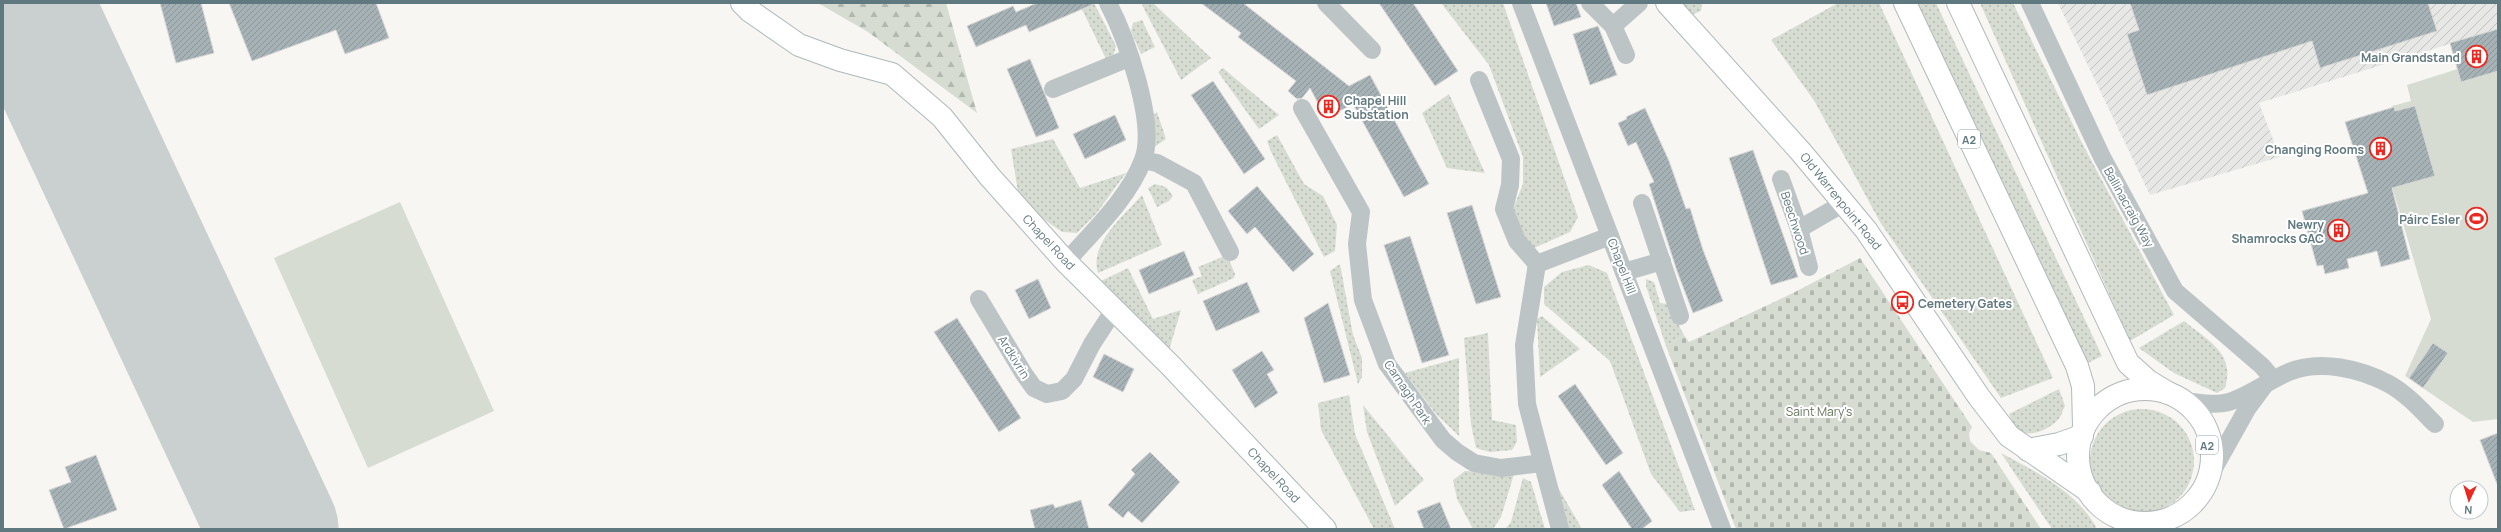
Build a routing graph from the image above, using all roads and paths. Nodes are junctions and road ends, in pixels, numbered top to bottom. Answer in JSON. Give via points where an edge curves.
{"nodes":[{"id":1,"x":742,"y":3,"type":"edge"},
{"id":2,"x":1108,"y":3,"type":"edge"},
{"id":3,"x":1326,"y":3,"type":"edge"},
{"id":4,"x":1521,"y":3,"type":"edge"},
{"id":5,"x":1590,"y":3,"type":"edge"},
{"id":6,"x":1638,"y":3,"type":"edge"},
{"id":7,"x":1667,"y":3,"type":"edge"},
{"id":8,"x":1905,"y":3,"type":"edge"},
{"id":9,"x":1958,"y":3,"type":"edge"},
{"id":10,"x":2030,"y":3,"type":"edge"},
{"id":11,"x":1613,"y":26,"type":"junction"},
{"id":12,"x":1372,"y":50,"type":"dead end"},
{"id":13,"x":1626,"y":55,"type":"dead end"},
{"id":14,"x":1129,"y":58,"type":"junction"},
{"id":15,"x":1479,"y":80,"type":"dead end"},
{"id":16,"x":1053,"y":89,"type":"dead end"},
{"id":17,"x":1302,"y":108,"type":"dead end"},
{"id":18,"x":1143,"y":160,"type":"junction"},
{"id":19,"x":1781,"y":179,"type":"dead end"},
{"id":20,"x":1642,"y":203,"type":"dead end"},
{"id":21,"x":1844,"y":203,"type":"junction"},
{"id":22,"x":1799,"y":229,"type":"junction"},
{"id":23,"x":1610,"y":236,"type":"junction"},
{"id":24,"x":1230,"y":252,"type":"dead end"},
{"id":25,"x":1662,"y":261,"type":"junction"},
{"id":26,"x":1066,"y":262,"type":"junction"},
{"id":27,"x":1537,"y":264,"type":"junction"},
{"id":28,"x":1809,"y":267,"type":"dead end"},
{"id":29,"x":1624,"y":272,"type":"junction"},
{"id":30,"x":979,"y":299,"type":"dead end"},
{"id":31,"x":1114,"y":310,"type":"junction"},
{"id":32,"x":1680,"y":316,"type":"dead end"},
{"id":33,"x":2268,"y":382,"type":"junction"},
{"id":34,"x":2176,"y":397,"type":"junction"},
{"id":35,"x":2435,"y":424,"type":"dead end"},
{"id":36,"x":2083,"y":432,"type":"junction"},
{"id":37,"x":2028,"y":450,"type":"junction"},
{"id":38,"x":1542,"y":463,"type":"junction"},
{"id":39,"x":2205,"y":485,"type":"junction"},
{"id":40,"x":2090,"y":492,"type":"junction"},
{"id":41,"x":2107,"y":519,"type":"edge"},
{"id":42,"x":1325,"y":529,"type":"edge"},
{"id":43,"x":1560,"y":529,"type":"edge"},
{"id":44,"x":1722,"y":529,"type":"edge"},
{"id":45,"x":2184,"y":529,"type":"edge"}],
"edges":[{"from":1,"to":26,"type":"main road","name":"Chapel Road","via":[[799,45],[840,60],[892,74],[942,117],[990,177]]},
{"from":2,"to":14,"type":"street","via":[[1120,25]]},
{"from":3,"to":12,"type":"street"},
{"from":4,"to":23,"type":"street","name":"Chapel Hill"},
{"from":5,"to":11,"type":"street"},
{"from":6,"to":11,"type":"street"},
{"from":7,"to":21,"type":"main road","name":"Old Warrenpoint Road"},
{"from":8,"to":36,"type":"main road","number":"A2","via":[[2077,366],[2083,386]]},
{"from":9,"to":34,"type":"main road","number":"A2","via":[[2128,363],[2148,381]]},
{"from":10,"to":33,"type":"street","name":"Ballinacraig Way","via":[[2102,157],[2175,291],[2262,366]]},
{"from":11,"to":13,"type":"street"},
{"from":14,"to":16,"type":"street"},
{"from":14,"to":18,"type":"street","via":[[1138,84],[1147,132]]},
{"from":15,"to":27,"type":"street","via":[[1511,159],[1510,185],[1504,209],[1517,241]]},
{"from":17,"to":38,"type":"street","name":"Carnagh Park","via":[[1361,212],[1357,244],[1363,300],[1387,364],[1443,440],[1474,463],[1501,468]]},
{"from":18,"to":24,"type":"street","via":[[1157,163],[1194,183]]},
{"from":18,"to":26,"type":"street","via":[[1125,193]]},
{"from":19,"to":22,"type":"street","name":"Beechwood"},
{"from":20,"to":25,"type":"street"},
{"from":21,"to":22,"type":"street"},
{"from":21,"to":37,"type":"main road","name":"Old Warrenpoint Road","via":[[1866,230],[1983,402],[2009,436]]},
{"from":22,"to":28,"type":"street","name":"Beechwood"},
{"from":23,"to":27,"type":"street"},
{"from":23,"to":29,"type":"street","name":"Chapel Hill"},
{"from":25,"to":29,"type":"street"},
{"from":25,"to":32,"type":"street"},
{"from":26,"to":31,"type":"main road","name":"Chapel Road"},
{"from":27,"to":38,"type":"street","via":[[1524,345],[1527,404]]},
{"from":29,"to":44,"type":"street","name":"Chapel Hill"},
{"from":30,"to":31,"type":"street","name":"Ardkivrin","via":[[1024,374],[1034,388],[1046,394],[1062,391],[1074,380]]},
{"from":31,"to":42,"type":"main road","name":"Chapel Road","via":[[1171,366]]},
{"from":33,"to":34,"type":"street","via":[[2228,402]]},
{"from":33,"to":35,"type":"street","via":[[2291,371],[2312,366],[2339,368],[2365,374],[2389,384],[2411,400]]},
{"from":33,"to":39,"type":"street","via":[[2247,409]]},
{"from":34,"to":36,"type":"main road","number":"A2","via":[[2151,388],[2132,389],[2116,394],[2093,412]]},
{"from":34,"to":39,"type":"main road","number":"A2","via":[[2198,416],[2206,433]]},
{"from":36,"to":37,"type":"main road","via":[[2059,444]]},
{"from":36,"to":40,"type":"main road","number":"A2","via":[[2080,453],[2082,472]]},
{"from":37,"to":40,"type":"main road","name":"Old Warrenpoint Road"},
{"from":38,"to":43,"type":"street"},
{"from":39,"to":41,"type":"main road","number":"A2","via":[[2188,507],[2171,519],[2137,525]]},
{"from":39,"to":45,"type":"main road"},
{"from":40,"to":41,"type":"main road","number":"A2"}]}
